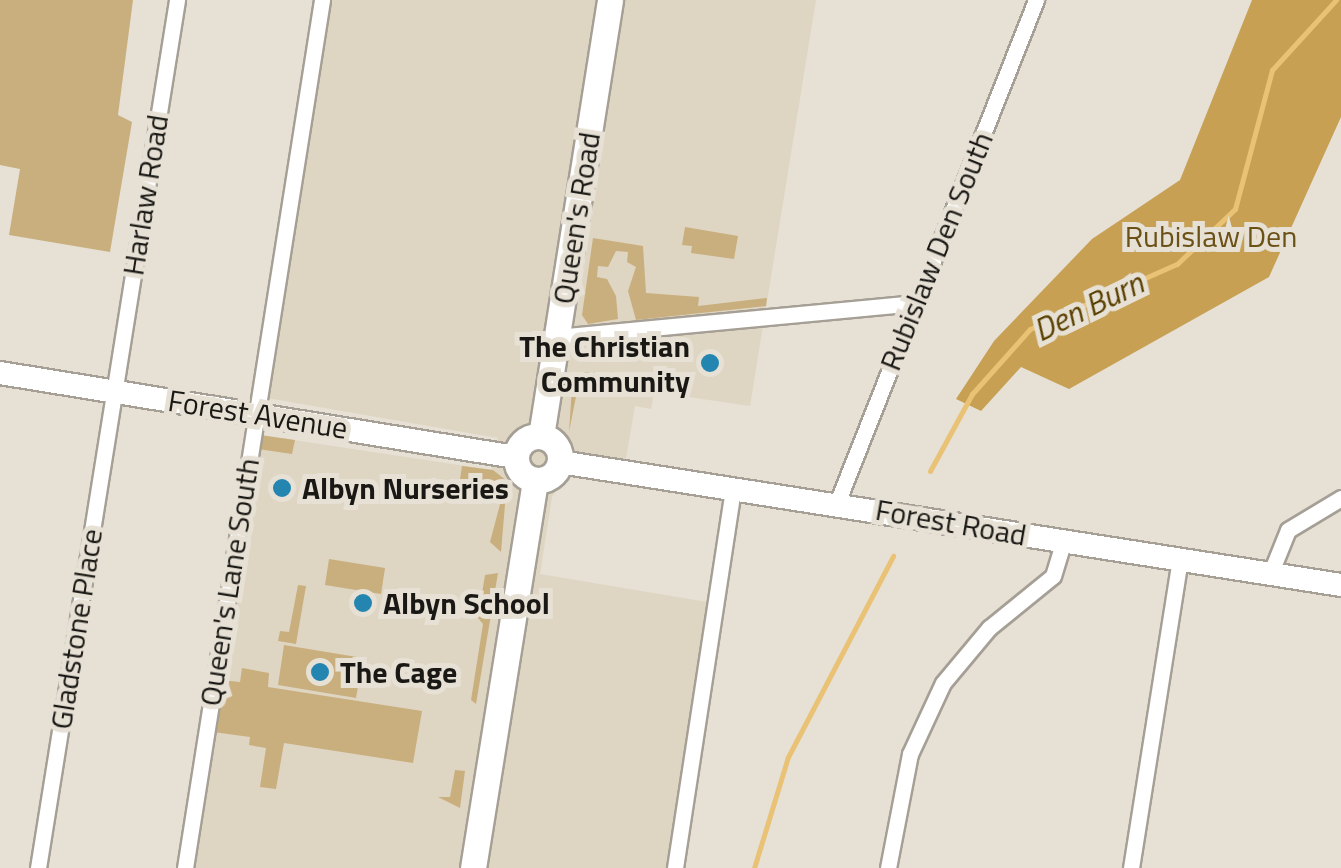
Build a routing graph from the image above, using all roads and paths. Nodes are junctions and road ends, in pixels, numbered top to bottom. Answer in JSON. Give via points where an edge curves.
{"nodes":[{"id":1,"x":176,"y":0,"type":"edge"},
{"id":2,"x":322,"y":0,"type":"edge"},
{"id":3,"x":610,"y":0,"type":"edge"},
{"id":4,"x":1036,"y":0,"type":"edge"},
{"id":5,"x":916,"y":303,"type":"junction"},
{"id":6,"x":556,"y":338,"type":"junction"},
{"id":7,"x":0,"y":373,"type":"edge"},
{"id":8,"x":113,"y":391,"type":"junction"},
{"id":9,"x":256,"y":413,"type":"junction"},
{"id":10,"x":541,"y":436,"type":"junction"},
{"id":11,"x":515,"y":457,"type":"junction"},
{"id":12,"x":560,"y":462,"type":"junction"},
{"id":13,"x":535,"y":480,"type":"junction"},
{"id":14,"x":733,"y":488,"type":"junction"},
{"id":15,"x":1341,"y":498,"type":"edge"},
{"id":16,"x":837,"y":503,"type":"junction"},
{"id":17,"x":1064,"y":541,"type":"junction"},
{"id":18,"x":1180,"y":558,"type":"junction"},
{"id":19,"x":1270,"y":572,"type":"junction"},
{"id":20,"x":1341,"y":585,"type":"edge"},
{"id":21,"x":38,"y":868,"type":"edge"},
{"id":22,"x":184,"y":868,"type":"edge"},
{"id":23,"x":473,"y":868,"type":"edge"},
{"id":24,"x":675,"y":868,"type":"edge"},
{"id":25,"x":888,"y":868,"type":"edge"},
{"id":26,"x":1131,"y":868,"type":"edge"}],
"edges":[{"from":1,"to":8,"type":"street","name":"Harlaw Road"},
{"from":2,"to":9,"type":"street","name":"Queen's Lane South"},
{"from":3,"to":6,"type":"main road","name":"Queen's Road"},
{"from":4,"to":5,"type":"street","name":"Rubislaw Den South"},
{"from":5,"to":6,"type":"street"},
{"from":5,"to":16,"type":"street","name":"Rubislaw Den South"},
{"from":6,"to":10,"type":"main road","name":"Queen's Road"},
{"from":7,"to":8,"type":"street","name":"Forest Avenue"},
{"from":8,"to":9,"type":"street","name":"Forest Avenue"},
{"from":8,"to":21,"type":"street","name":"Gladstone Place"},
{"from":9,"to":11,"type":"street","name":"Forest Avenue"},
{"from":9,"to":22,"type":"street","name":"Queen's Lane South"},
{"from":10,"to":11,"type":"main road","via":[[524,441]]},
{"from":10,"to":12,"type":"main road","via":[[556,445]]},
{"from":11,"to":13,"type":"main road","via":[[523,475]]},
{"from":12,"to":13,"type":"main road","via":[[549,478]]},
{"from":12,"to":14,"type":"street","name":"Forest Road"},
{"from":13,"to":23,"type":"main road"},
{"from":14,"to":16,"type":"street","name":"Forest Road"},
{"from":14,"to":24,"type":"street"},
{"from":15,"to":19,"type":"street","via":[[1283,535]]},
{"from":16,"to":17,"type":"street","name":"Forest Road"},
{"from":17,"to":18,"type":"street","name":"Forest Road"},
{"from":17,"to":25,"type":"street","via":[[1052,576],[989,628],[942,682],[910,754]]},
{"from":18,"to":19,"type":"street","name":"Forest Road"},
{"from":18,"to":26,"type":"street"},
{"from":19,"to":20,"type":"street","name":"Forest Road"}]}
